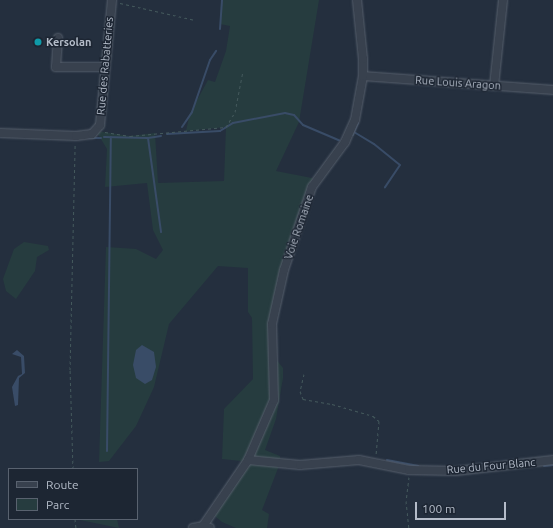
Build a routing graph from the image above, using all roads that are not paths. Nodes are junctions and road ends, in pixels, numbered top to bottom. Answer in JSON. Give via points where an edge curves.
{"nodes":[{"id":1,"x":112,"y":0,"type":"edge"},
{"id":2,"x":357,"y":0,"type":"edge"},
{"id":3,"x":503,"y":0,"type":"edge"},
{"id":4,"x":58,"y":38,"type":"dead end"},
{"id":5,"x":105,"y":67,"type":"junction"},
{"id":6,"x":363,"y":76,"type":"junction"},
{"id":7,"x":494,"y":86,"type":"junction"},
{"id":8,"x":553,"y":90,"type":"edge"},
{"id":9,"x":0,"y":133,"type":"edge"},
{"id":10,"x":248,"y":460,"type":"junction"},
{"id":11,"x":553,"y":460,"type":"edge"},
{"id":12,"x":206,"y":527,"type":"edge"},
{"id":13,"x":193,"y":528,"type":"edge"}],
"edges":[{"from":1,"to":5,"type":"street","name":"Rue des Rabatteries"},
{"from":2,"to":6,"type":"street","name":"Voie Romaine"},
{"from":3,"to":7,"type":"street"},
{"from":4,"to":5,"type":"street","via":[[56,67]]},
{"from":5,"to":9,"type":"street","name":"Rue des Rabatteries","via":[[100,125],[92,134],[76,136]]},
{"from":6,"to":7,"type":"street","name":"Rue Louis Aragon"},
{"from":6,"to":10,"type":"street","name":"Voie Romaine","via":[[355,120],[345,142],[312,187],[284,270],[272,324],[274,400]]},
{"from":7,"to":8,"type":"street","name":"Rue Louis Aragon"},
{"from":10,"to":11,"type":"street","name":"Rue du Four Blanc","via":[[300,465],[353,460],[409,470],[456,471]]},
{"from":10,"to":12,"type":"street"},
{"from":12,"to":13,"type":"street"}]}
